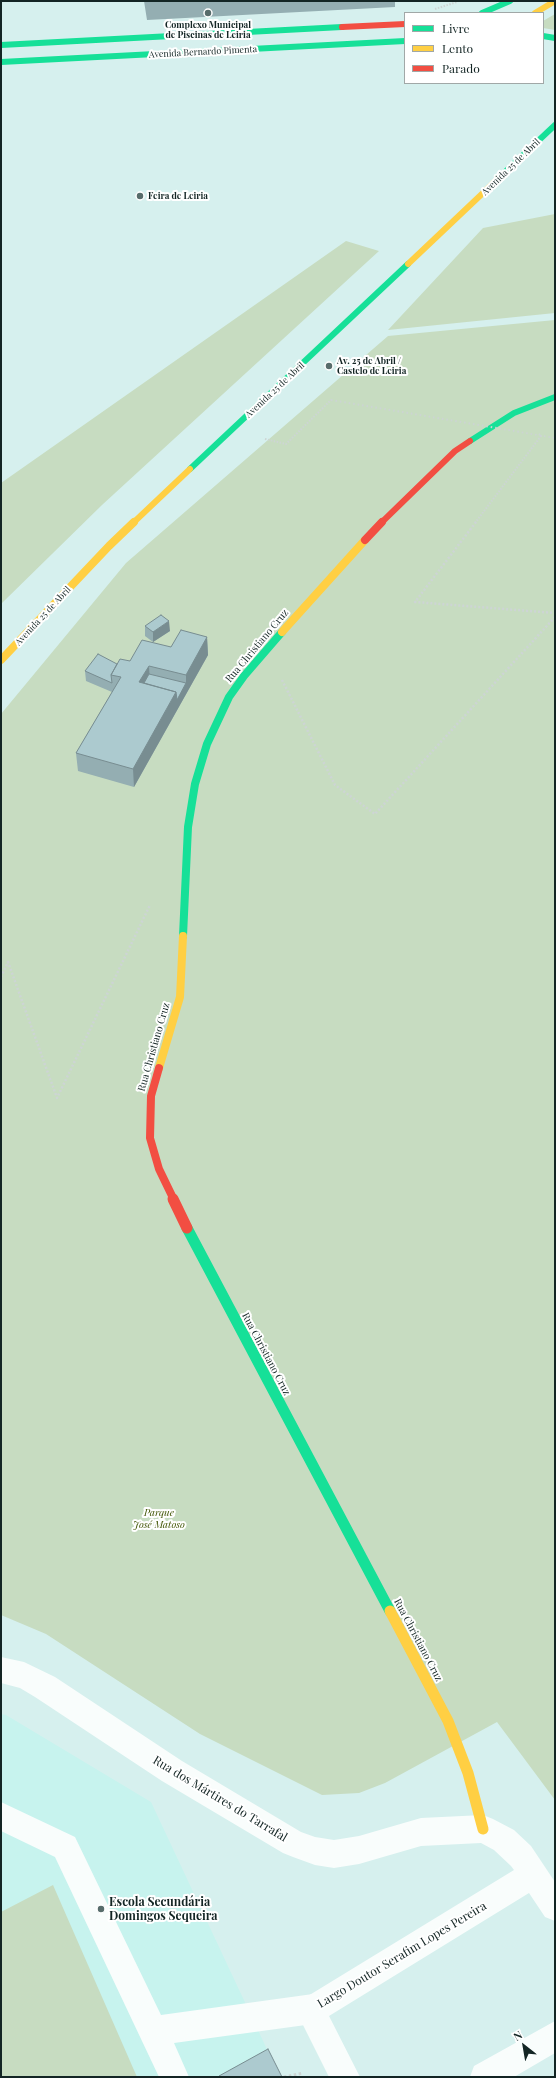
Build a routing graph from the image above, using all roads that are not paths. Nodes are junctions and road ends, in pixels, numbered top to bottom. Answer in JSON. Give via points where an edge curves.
{"nodes":[{"id":1,"x":510,"y":1,"type":"edge"},
{"id":2,"x":555,"y":1,"type":"edge"},
{"id":3,"x":484,"y":12,"type":"edge"},
{"id":4,"x":538,"y":12,"type":"edge"},
{"id":5,"x":404,"y":24,"type":"edge"},
{"id":6,"x":544,"y":36,"type":"edge"},
{"id":7,"x":555,"y":38,"type":"edge"},
{"id":8,"x":404,"y":41,"type":"edge"},
{"id":9,"x":1,"y":45,"type":"edge"},
{"id":10,"x":1,"y":62,"type":"edge"},
{"id":11,"x":555,"y":125,"type":"edge"},
{"id":12,"x":555,"y":394,"type":"edge"},
{"id":13,"x":555,"y":397,"type":"edge"},
{"id":14,"x":524,"y":408,"type":"junction"},
{"id":15,"x":1,"y":660,"type":"edge"},
{"id":16,"x":1,"y":1670,"type":"edge"},
{"id":17,"x":1,"y":1816,"type":"edge"},
{"id":18,"x":483,"y":1829,"type":"junction"},
{"id":19,"x":534,"y":1874,"type":"junction"},
{"id":20,"x":555,"y":1907,"type":"edge"},
{"id":21,"x":314,"y":2009,"type":"junction"},
{"id":22,"x":153,"y":2031,"type":"junction"},
{"id":23,"x":555,"y":2036,"type":"edge"},
{"id":24,"x":174,"y":2077,"type":"edge"},
{"id":25,"x":345,"y":2077,"type":"edge"},
{"id":26,"x":485,"y":2077,"type":"edge"}],
"edges":[{"from":1,"to":3,"type":"main road"},
{"from":2,"to":4,"type":"main road"},
{"from":5,"to":9,"type":"main road","name":"Avenida Bernardo Pimenta"},
{"from":6,"to":7,"type":"main road"},
{"from":8,"to":10,"type":"main road","name":"Avenida Bernardo Pimenta"},
{"from":11,"to":15,"type":"main road","name":"Avenida 25 de Abril","via":[[109,546]]},
{"from":12,"to":14,"type":"street"},
{"from":13,"to":14,"type":"main road","name":"Rua Christiano Cruz"},
{"from":14,"to":18,"type":"main road","name":"Rua Christiano Cruz","via":[[454,451],[408,496],[328,580],[229,697],[207,744],[195,784],[188,827],[180,997],[151,1096],[150,1138],[159,1169],[178,1211],[448,1722],[468,1774]]},
{"from":16,"to":18,"type":"street","name":"Rua dos Mártires do Tarrafal","via":[[24,1676],[45,1688],[178,1775],[300,1846],[334,1854],[359,1850],[421,1832]]},
{"from":17,"to":22,"type":"street","via":[[65,1847]]},
{"from":18,"to":19,"type":"street","via":[[504,1840],[521,1856]]},
{"from":19,"to":20,"type":"street"},
{"from":19,"to":21,"type":"street","name":"Largo Doutor Serafim Lopes Pereira"},
{"from":21,"to":22,"type":"street"},
{"from":21,"to":25,"type":"street","name":"Largo Doutor Serafim Lopes Pereira","via":[[315,2019]]},
{"from":22,"to":24,"type":"street"},
{"from":23,"to":26,"type":"street"}]}
